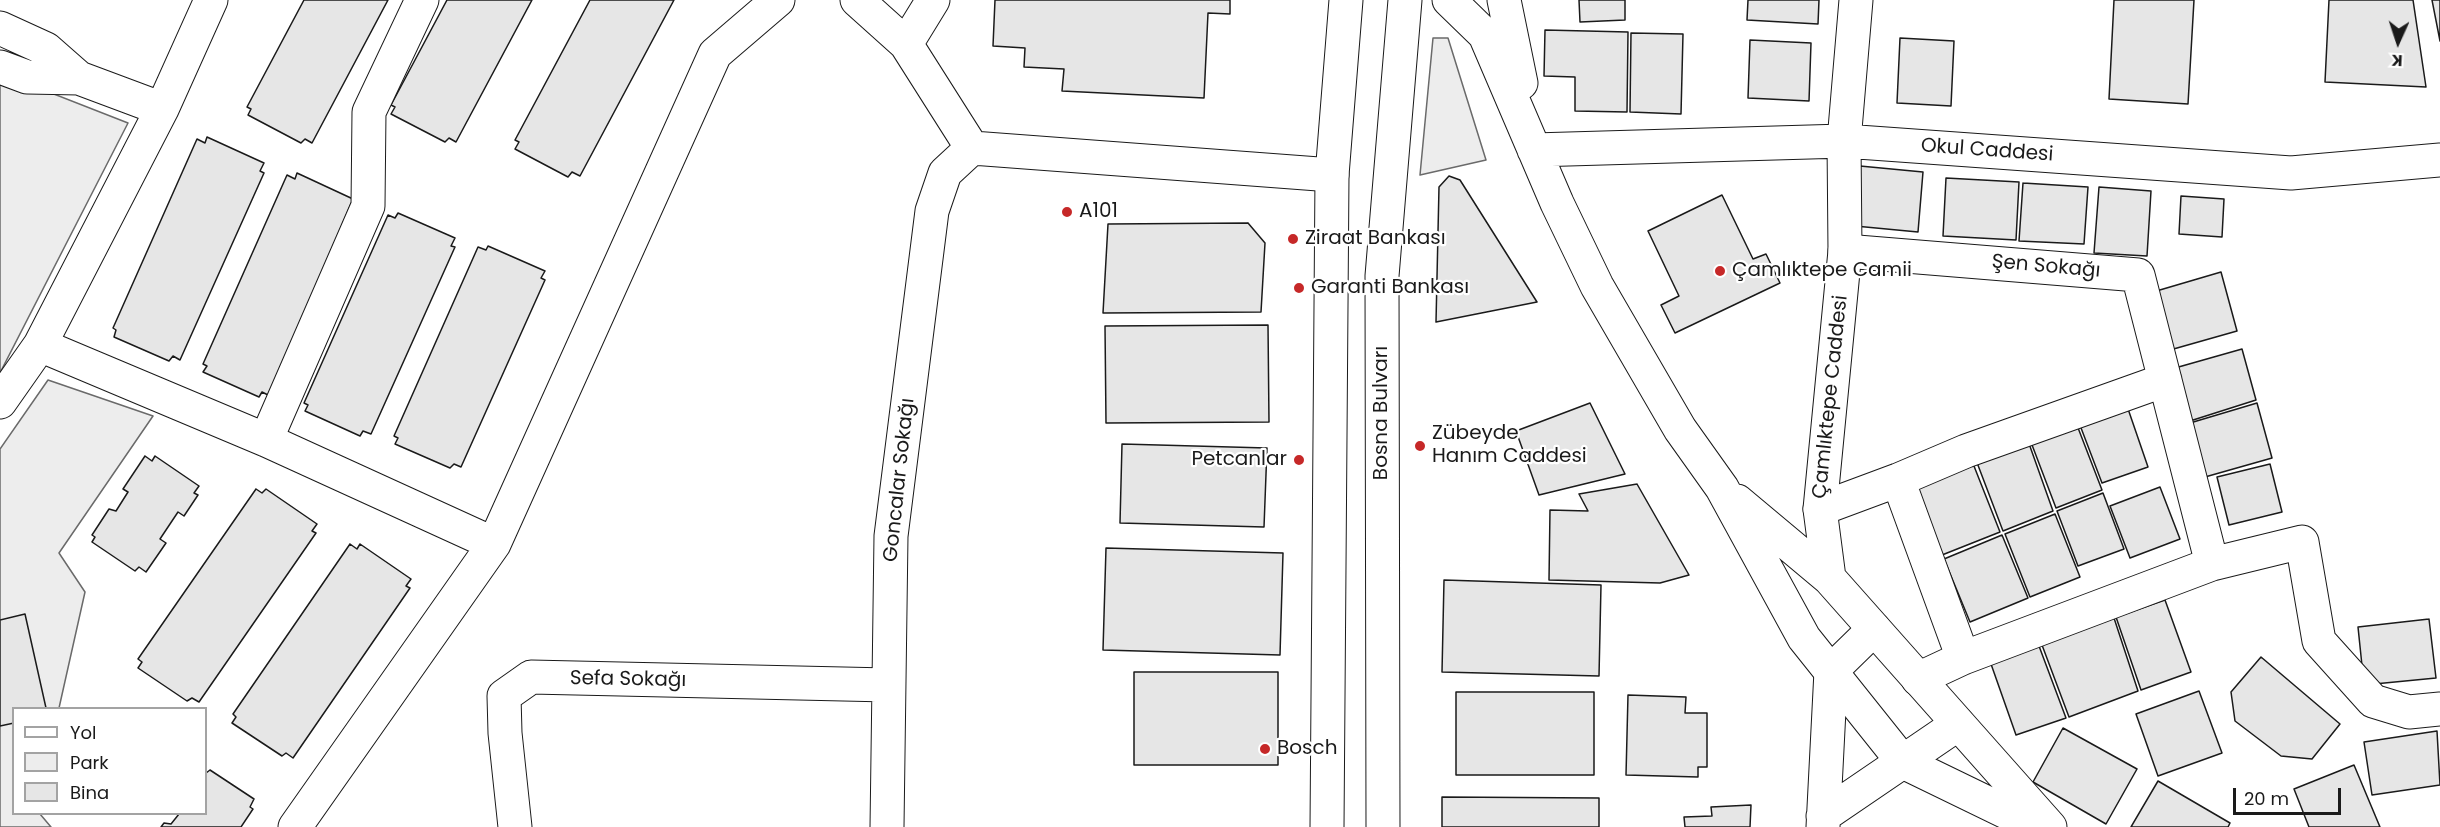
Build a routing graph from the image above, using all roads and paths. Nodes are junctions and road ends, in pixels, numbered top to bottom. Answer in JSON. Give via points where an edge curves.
{"nodes":[{"id":1,"x":211,"y":0,"type":"edge"},
{"id":2,"x":422,"y":0,"type":"edge"},
{"id":3,"x":778,"y":0,"type":"edge"},
{"id":4,"x":857,"y":0,"type":"edge"},
{"id":5,"x":933,"y":0,"type":"edge"},
{"id":6,"x":1346,"y":0,"type":"edge"},
{"id":7,"x":1405,"y":0,"type":"edge"},
{"id":8,"x":1449,"y":0,"type":"edge"},
{"id":9,"x":1504,"y":0,"type":"edge"},
{"id":10,"x":1856,"y":0,"type":"edge"},
{"id":11,"x":0,"y":28,"type":"edge"},
{"id":12,"x":906,"y":44,"type":"junction"},
{"id":13,"x":0,"y":67,"type":"edge"},
{"id":14,"x":80,"y":78,"type":"junction"},
{"id":15,"x":162,"y":109,"type":"junction"},
{"id":16,"x":1844,"y":141,"type":"junction"},
{"id":17,"x":972,"y":148,"type":"junction"},
{"id":18,"x":1534,"y":150,"type":"junction"},
{"id":19,"x":2440,"y":160,"type":"edge"},
{"id":20,"x":1332,"y":175,"type":"junction"},
{"id":21,"x":1845,"y":251,"type":"junction"},
{"id":22,"x":40,"y":345,"type":"junction"},
{"id":23,"x":2165,"y":380,"type":"junction"},
{"id":24,"x":0,"y":402,"type":"edge"},
{"id":25,"x":267,"y":440,"type":"junction"},
{"id":26,"x":1898,"y":480,"type":"junction"},
{"id":27,"x":1722,"y":489,"type":"junction"},
{"id":28,"x":1820,"y":509,"type":"junction"},
{"id":29,"x":494,"y":544,"type":"junction"},
{"id":30,"x":2212,"y":564,"type":"junction"},
{"id":31,"x":1829,"y":578,"type":"junction"},
{"id":32,"x":1874,"y":629,"type":"junction"},
{"id":33,"x":1963,"y":658,"type":"junction"},
{"id":34,"x":1830,"y":671,"type":"junction"},
{"id":35,"x":1918,"y":680,"type":"junction"},
{"id":36,"x":888,"y":685,"type":"junction"},
{"id":37,"x":2440,"y":709,"type":"edge"},
{"id":38,"x":1958,"y":724,"type":"junction"},
{"id":39,"x":1903,"y":762,"type":"junction"},
{"id":40,"x":1823,"y":822,"type":"edge"},
{"id":41,"x":296,"y":827,"type":"edge"},
{"id":42,"x":515,"y":827,"type":"edge"},
{"id":43,"x":887,"y":827,"type":"edge"},
{"id":44,"x":1327,"y":827,"type":"edge"},
{"id":45,"x":1383,"y":827,"type":"edge"},
{"id":46,"x":2037,"y":827,"type":"edge"},
{"id":47,"x":2050,"y":827,"type":"edge"}],
"edges":[{"from":1,"to":15,"type":"street"},
{"from":2,"to":25,"type":"street","via":[[369,112],[368,206]]},
{"from":3,"to":29,"type":"street","via":[[715,54]]},
{"from":4,"to":12,"type":"street"},
{"from":5,"to":12,"type":"street"},
{"from":6,"to":20,"type":"street"},
{"from":7,"to":45,"type":"street","name":"Bosna Bulvarı","via":[[1382,276]]},
{"from":8,"to":18,"type":"street","via":[[1485,34]]},
{"from":9,"to":18,"type":"street"},
{"from":10,"to":16,"type":"street","name":"Çamlıktepe Caddesi"},
{"from":11,"to":14,"type":"street","via":[[46,49]]},
{"from":12,"to":17,"type":"street"},
{"from":13,"to":14,"type":"street","via":[[27,77]]},
{"from":14,"to":15,"type":"street"},
{"from":15,"to":22,"type":"street"},
{"from":16,"to":18,"type":"street","name":"Okul Caddesi"},
{"from":16,"to":19,"type":"street","name":"Okul Caddesi","via":[[2291,172]]},
{"from":16,"to":21,"type":"street","name":"Çamlıktepe Caddesi"},
{"from":17,"to":20,"type":"street"},
{"from":17,"to":36,"type":"street","name":"Goncalar Sokağı","via":[[945,173],[932,211],[891,537]]},
{"from":18,"to":27,"type":"street","via":[[1597,286],[1680,429]]},
{"from":20,"to":44,"type":"street"},
{"from":21,"to":23,"type":"street","name":"Şen Sokağı","via":[[2138,274]]},
{"from":21,"to":28,"type":"street","name":"Çamlıktepe Caddesi"},
{"from":22,"to":24,"type":"street"},
{"from":22,"to":25,"type":"street"},
{"from":23,"to":26,"type":"street","via":[[1966,451]]},
{"from":23,"to":30,"type":"street","name":"Şen Sokağı"},
{"from":25,"to":29,"type":"street"},
{"from":26,"to":28,"type":"street"},
{"from":26,"to":33,"type":"street"},
{"from":27,"to":31,"type":"street"},
{"from":27,"to":34,"type":"street","via":[[1804,638]]},
{"from":28,"to":31,"type":"street","name":"Çamlıktepe Caddesi"},
{"from":29,"to":41,"type":"street"},
{"from":30,"to":33,"type":"street"},
{"from":30,"to":37,"type":"street","via":[[2302,542],[2319,641],[2373,701],[2409,712]]},
{"from":31,"to":32,"type":"street"},
{"from":32,"to":34,"type":"street"},
{"from":32,"to":35,"type":"street"},
{"from":33,"to":35,"type":"street"},
{"from":34,"to":39,"type":"street"},
{"from":34,"to":40,"type":"street"},
{"from":35,"to":38,"type":"street"},
{"from":36,"to":42,"type":"street","name":"Sefa Sokağı","via":[[531,677],[504,696]]},
{"from":36,"to":43,"type":"street","name":"Goncalar Sokağı"},
{"from":38,"to":39,"type":"street"},
{"from":38,"to":47,"type":"street"},
{"from":39,"to":40,"type":"street"},
{"from":39,"to":46,"type":"street"}]}
